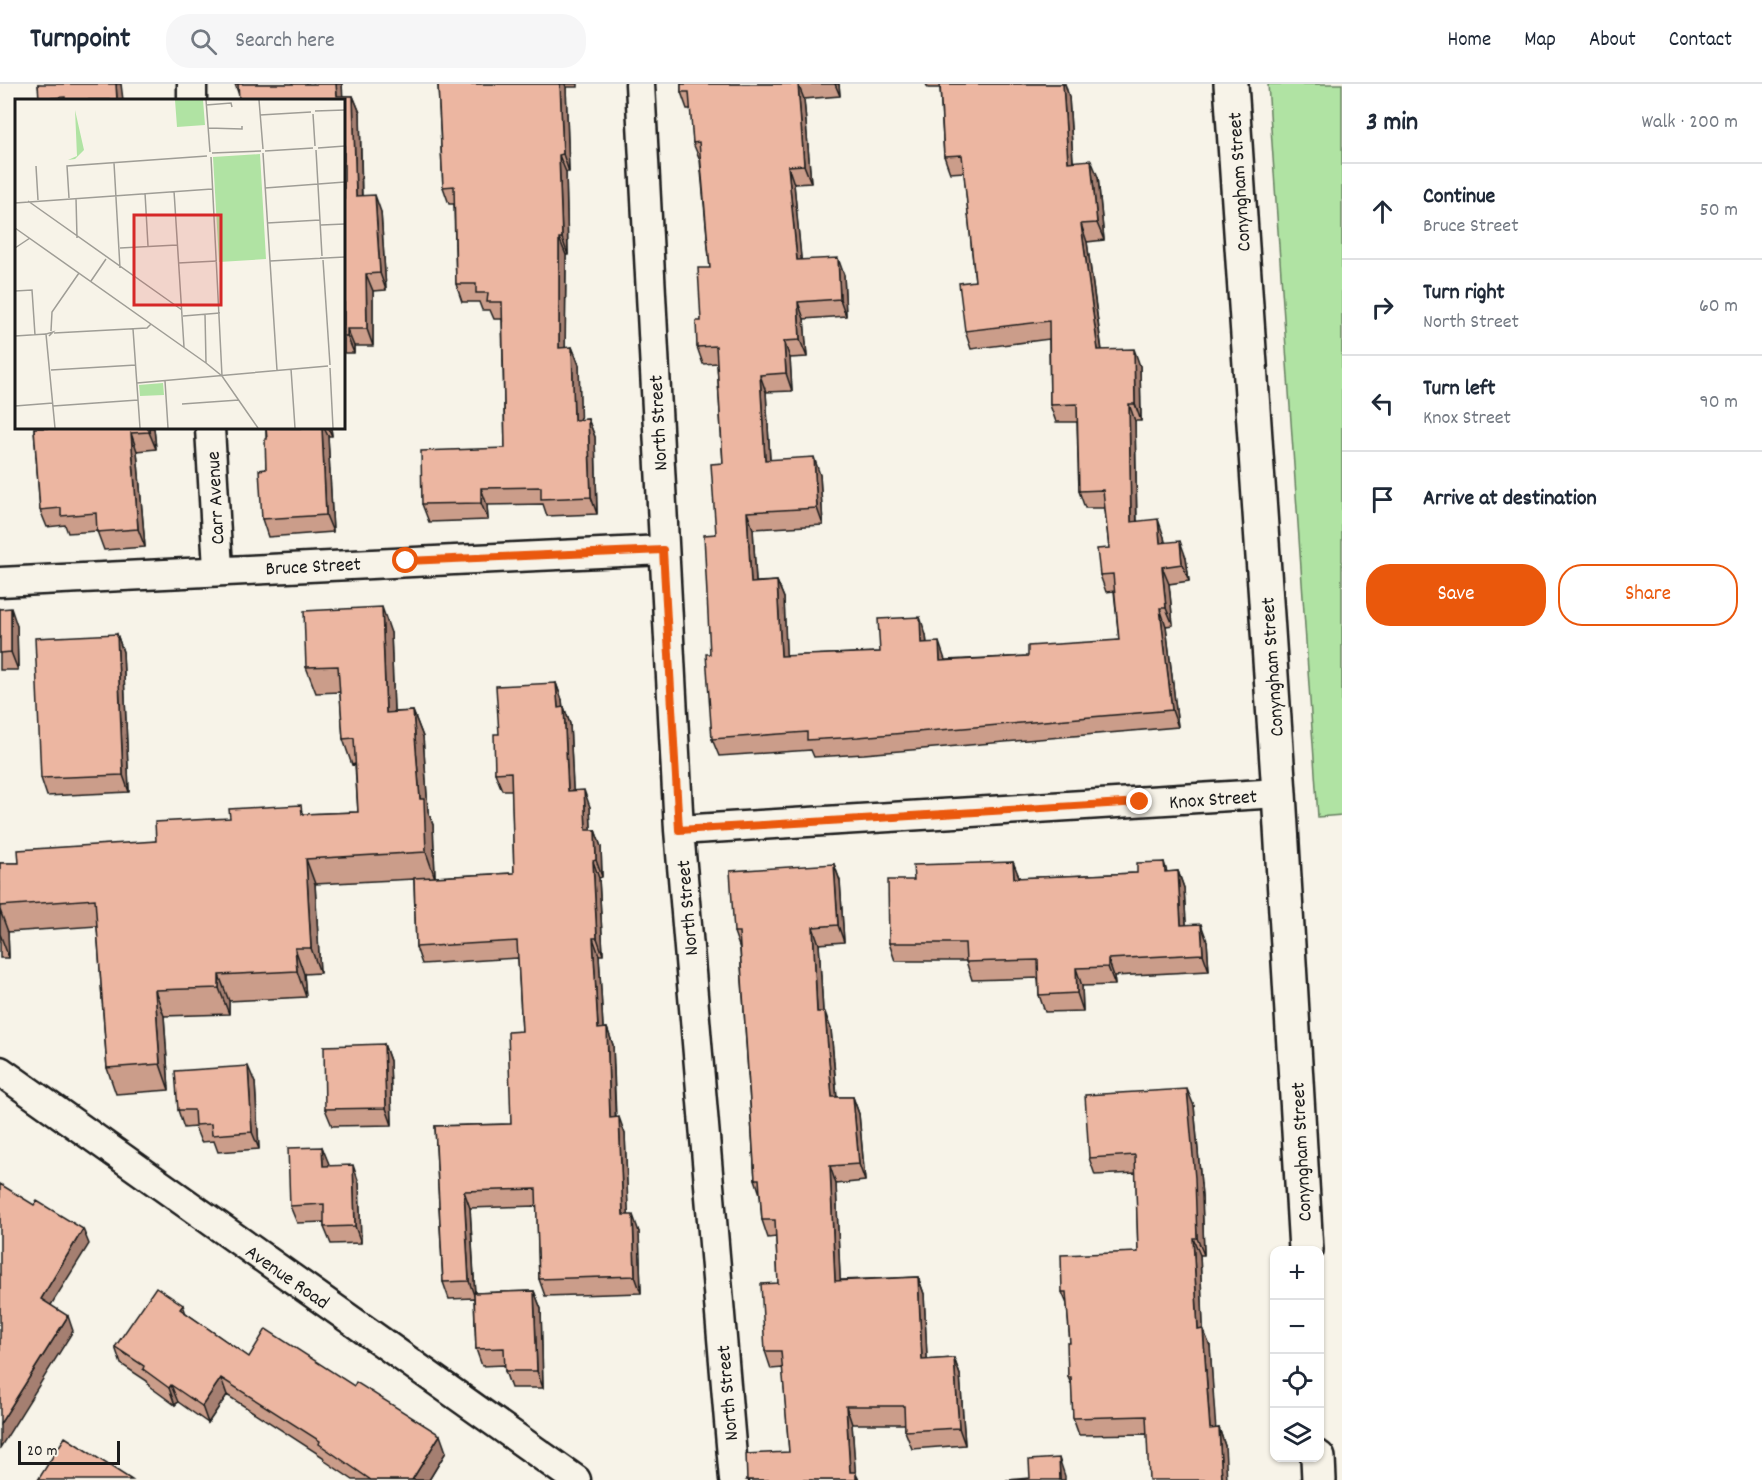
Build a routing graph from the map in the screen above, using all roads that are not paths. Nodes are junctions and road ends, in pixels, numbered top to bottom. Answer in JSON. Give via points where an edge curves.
{"nodes":[{"id":1,"x":640,"y":84,"type":"edge"},
{"id":2,"x":1231,"y":84,"type":"edge"},
{"id":3,"x":210,"y":429,"type":"edge"},
{"id":4,"x":663,"y":550,"type":"junction"},
{"id":5,"x":218,"y":569,"type":"junction"},
{"id":6,"x":0,"y":582,"type":"edge"},
{"id":7,"x":1279,"y":794,"type":"junction"},
{"id":8,"x":679,"y":830,"type":"junction"},
{"id":9,"x":0,"y":1071,"type":"edge"},
{"id":10,"x":1306,"y":1246,"type":"edge"},
{"id":11,"x":1318,"y":1462,"type":"edge"},
{"id":12,"x":576,"y":1480,"type":"edge"},
{"id":13,"x":734,"y":1480,"type":"edge"},
{"id":14,"x":1319,"y":1480,"type":"edge"}],
"edges":[{"from":1,"to":4,"type":"street","name":"North Street"},
{"from":2,"to":7,"type":"street","name":"Conyngham Street"},
{"from":3,"to":5,"type":"street","name":"Carr Avenue"},
{"from":4,"to":5,"type":"street","name":"Bruce Street"},
{"from":4,"to":8,"type":"street","name":"North Street"},
{"from":5,"to":6,"type":"street","name":"Bruce Street"},
{"from":7,"to":8,"type":"street","name":"Knox Street"},
{"from":7,"to":10,"type":"street","name":"Conyngham Street"},
{"from":8,"to":13,"type":"street","name":"North Street"},
{"from":9,"to":12,"type":"street","name":"Avenue Road"},
{"from":11,"to":14,"type":"street"}]}
